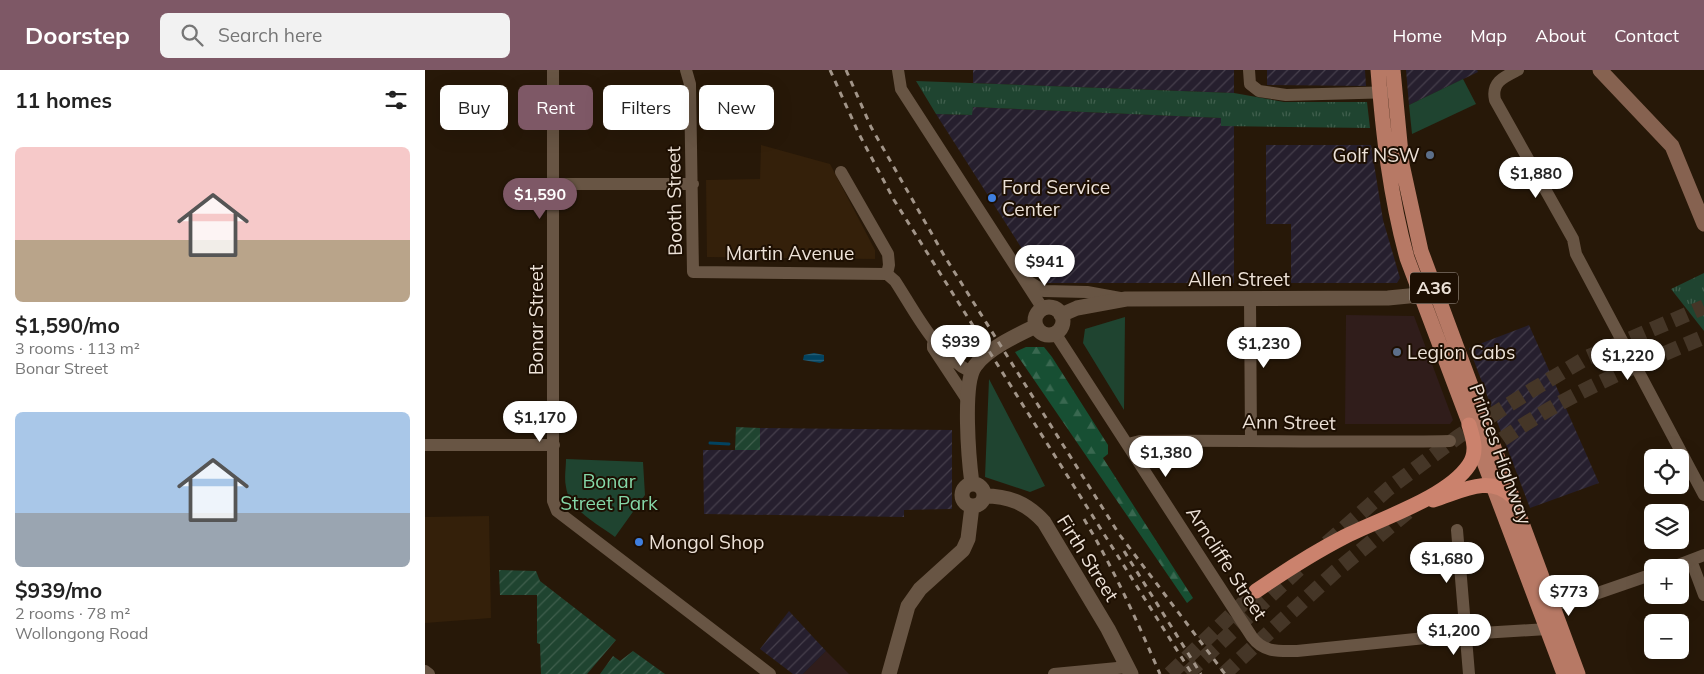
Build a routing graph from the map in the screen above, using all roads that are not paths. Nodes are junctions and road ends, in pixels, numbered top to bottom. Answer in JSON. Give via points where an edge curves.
{"nodes":[{"id":1,"x":553,"y":70,"type":"edge"},
{"id":2,"x":686,"y":70,"type":"edge"},
{"id":3,"x":898,"y":70,"type":"edge"},
{"id":4,"x":1249,"y":70,"type":"edge"},
{"id":5,"x":1378,"y":70,"type":"edge"},
{"id":6,"x":1393,"y":70,"type":"edge"},
{"id":7,"x":1518,"y":70,"type":"edge"},
{"id":8,"x":1602,"y":70,"type":"edge"},
{"id":9,"x":1395,"y":92,"type":"junction"},
{"id":10,"x":1380,"y":93,"type":"junction"},
{"id":11,"x":841,"y":172,"type":"dead end"},
{"id":12,"x":554,"y":184,"type":"junction"},
{"id":13,"x":693,"y":184,"type":"junction"},
{"id":14,"x":1704,"y":224,"type":"edge"},
{"id":15,"x":693,"y":272,"type":"joint"},
{"id":16,"x":887,"y":274,"type":"junction"},
{"id":17,"x":1025,"y":279,"type":"junction"},
{"id":18,"x":1419,"y":295,"type":"junction"},
{"id":19,"x":1126,"y":299,"type":"junction"},
{"id":20,"x":1249,"y":300,"type":"junction"},
{"id":21,"x":1043,"y":309,"type":"junction"},
{"id":22,"x":1061,"y":315,"type":"junction"},
{"id":23,"x":1036,"y":326,"type":"junction"},
{"id":24,"x":1055,"y":333,"type":"junction"},
{"id":25,"x":933,"y":339,"type":"junction"},
{"id":26,"x":971,"y":372,"type":"junction"},
{"id":27,"x":968,"y":400,"type":"junction"},
{"id":28,"x":1469,"y":425,"type":"junction"},
{"id":29,"x":1251,"y":440,"type":"junction"},
{"id":30,"x":1450,"y":441,"type":"dead end"},
{"id":31,"x":1128,"y":444,"type":"junction"},
{"id":32,"x":425,"y":445,"type":"edge"},
{"id":33,"x":554,"y":445,"type":"junction"},
{"id":34,"x":1492,"y":484,"type":"junction"},
{"id":35,"x":1704,"y":494,"type":"edge"},
{"id":36,"x":1512,"y":496,"type":"junction"},
{"id":37,"x":978,"y":501,"type":"junction"},
{"id":38,"x":1408,"y":508,"type":"junction"},
{"id":39,"x":1457,"y":530,"type":"dead end"},
{"id":40,"x":1704,"y":555,"type":"edge"},
{"id":41,"x":1691,"y":560,"type":"joint"},
{"id":42,"x":1644,"y":577,"type":"edge"},
{"id":43,"x":1256,"y":591,"type":"tunnel mouth"},
{"id":44,"x":1704,"y":595,"type":"edge"},
{"id":45,"x":1552,"y":604,"type":"junction"},
{"id":46,"x":1547,"y":629,"type":"junction"},
{"id":47,"x":1465,"y":634,"type":"junction"},
{"id":48,"x":1568,"y":646,"type":"junction"},
{"id":49,"x":425,"y":671,"type":"edge"},
{"id":50,"x":1130,"y":671,"type":"edge"},
{"id":51,"x":766,"y":673,"type":"edge"},
{"id":52,"x":429,"y":674,"type":"edge"},
{"id":53,"x":889,"y":674,"type":"edge"},
{"id":54,"x":1054,"y":674,"type":"edge"},
{"id":55,"x":1469,"y":674,"type":"edge"},
{"id":56,"x":1564,"y":674,"type":"edge"},
{"id":57,"x":1578,"y":674,"type":"edge"}],
"edges":[{"from":1,"to":12,"type":"street","name":"Bonar Street"},
{"from":2,"to":13,"type":"street","name":"Booth Street","via":[[690,84]]},
{"from":3,"to":17,"type":"street","via":[[901,89]]},
{"from":4,"to":10,"type":"street","via":[[1250,84],[1263,92],[1286,95]]},
{"from":5,"to":10,"type":"highway","name":"Princes Highway","number":"A36"},
{"from":6,"to":9,"type":"highway","name":"Princes Highway","number":"A36"},
{"from":7,"to":35,"type":"street","via":[[1498,81],[1494,89],[1495,100],[1573,239],[1576,254]]},
{"from":8,"to":14,"type":"main road","via":[[1672,146]]},
{"from":9,"to":10,"type":"street"},
{"from":9,"to":36,"type":"highway","name":"Princes Highway","number":"A36","via":[[1401,164],[1421,251]]},
{"from":10,"to":18,"type":"highway","name":"Princes Highway","number":"A36","via":[[1395,214]]},
{"from":11,"to":16,"type":"street","via":[[887,254]]},
{"from":12,"to":13,"type":"street"},
{"from":12,"to":33,"type":"street","name":"Bonar Street"},
{"from":13,"to":15,"type":"street","name":"Booth Street"},
{"from":15,"to":16,"type":"street","name":"Martin Avenue"},
{"from":16,"to":25,"type":"street"},
{"from":17,"to":19,"type":"street","via":[[1045,291],[1087,292]]},
{"from":17,"to":21,"type":"street"},
{"from":18,"to":20,"type":"street","name":"Allen Street"},
{"from":18,"to":28,"type":"highway","name":"Princes Highway","number":"A36"},
{"from":19,"to":20,"type":"street","name":"Allen Street"},
{"from":19,"to":22,"type":"street","name":"Allen Street","via":[[1077,308]]},
{"from":20,"to":29,"type":"street"},
{"from":21,"to":22,"type":"street","via":[[1051,308]]},
{"from":21,"to":23,"type":"street","via":[[1035,318]]},
{"from":22,"to":24,"type":"street","via":[[1062,323]]},
{"from":23,"to":24,"type":"street","via":[[1044,334]]},
{"from":23,"to":26,"type":"street","via":[[1008,340],[978,362]]},
{"from":24,"to":31,"type":"street","name":"Arncliffe Street"},
{"from":25,"to":26,"type":"street","via":[[955,363]]},
{"from":25,"to":27,"type":"street","via":[[933,348]]},
{"from":26,"to":27,"type":"street"},
{"from":27,"to":37,"type":"street","via":[[972,484],[964,490],[963,496],[966,503]]},
{"from":28,"to":34,"type":"highway","name":"Princes Highway","number":"A36"},
{"from":28,"to":38,"type":"highway","via":[[1475,450],[1469,466],[1446,486]]},
{"from":29,"to":30,"type":"street","name":"Ann Street"},
{"from":29,"to":31,"type":"street","name":"Ann Street","via":[[1140,441]]},
{"from":31,"to":47,"type":"street","name":"Arncliffe Street","via":[[1252,637],[1263,648],[1274,651],[1387,644]]},
{"from":32,"to":33,"type":"street"},
{"from":33,"to":51,"type":"street","name":"Bonar Street","via":[[553,501],[557,511]]},
{"from":34,"to":36,"type":"highway"},
{"from":34,"to":38,"type":"highway"},
{"from":34,"to":46,"type":"highway","name":"Princes Highway","number":"A36"},
{"from":36,"to":45,"type":"highway","name":"Princes Highway","number":"A36"},
{"from":37,"to":50,"type":"street","name":"Firth Street","via":[[1006,497],[1036,513],[1108,629]]},
{"from":37,"to":53,"type":"street","via":[[963,550],[921,589],[908,606]]},
{"from":38,"to":43,"type":"highway","via":[[1315,552]]},
{"from":39,"to":47,"type":"street"},
{"from":40,"to":41,"type":"street"},
{"from":41,"to":44,"type":"street"},
{"from":42,"to":45,"type":"street","via":[[1581,599]]},
{"from":45,"to":48,"type":"highway","name":"Princes Highway","number":"A36"},
{"from":46,"to":47,"type":"street"},
{"from":46,"to":48,"type":"street","via":[[1557,633]]},
{"from":46,"to":56,"type":"highway","name":"Princes Highway","number":"A36"},
{"from":47,"to":55,"type":"street"},
{"from":48,"to":57,"type":"highway","name":"Princes Highway","number":"A36"},
{"from":49,"to":52,"type":"street"},
{"from":50,"to":54,"type":"street"}]}
